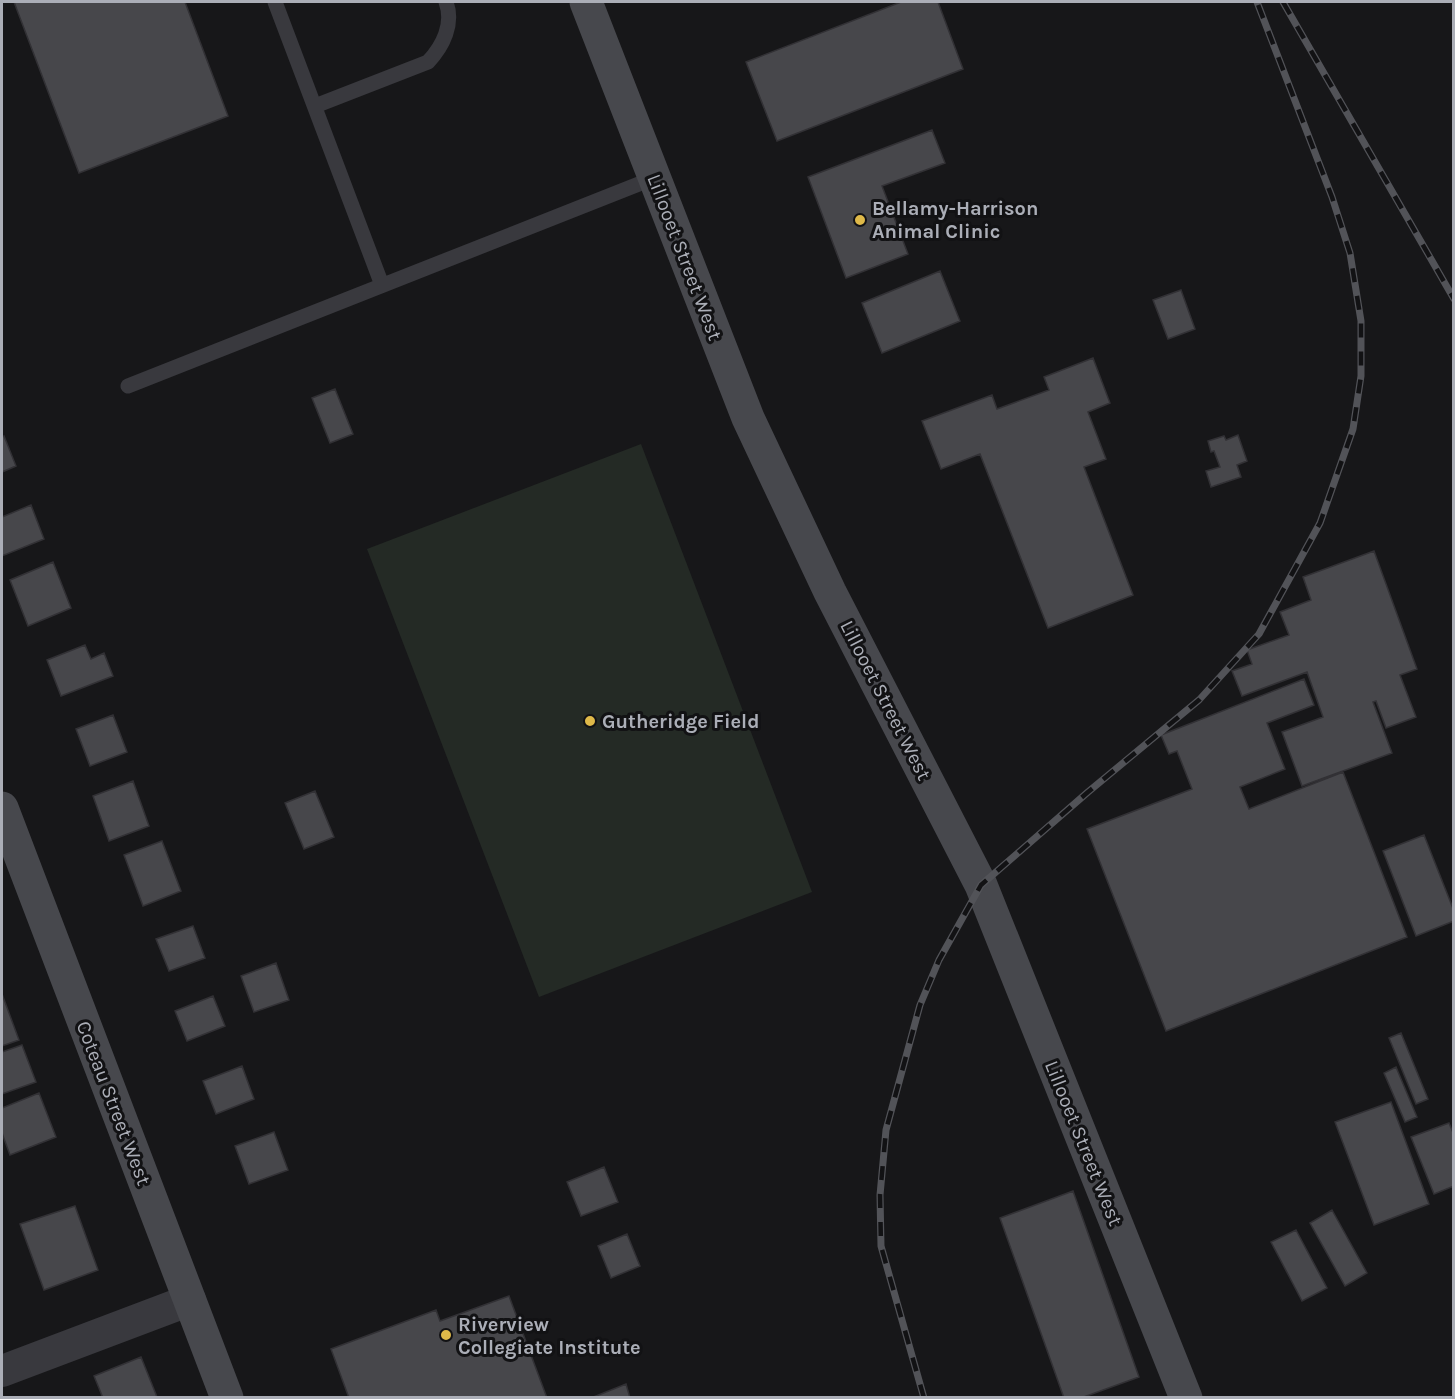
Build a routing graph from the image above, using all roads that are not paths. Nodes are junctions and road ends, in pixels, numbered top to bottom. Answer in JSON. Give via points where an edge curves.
{"nodes":[{"id":1,"x":275,"y":2,"type":"edge"},
{"id":2,"x":446,"y":2,"type":"edge"},
{"id":3,"x":586,"y":2,"type":"edge"},
{"id":4,"x":315,"y":106,"type":"junction"},
{"id":5,"x":654,"y":178,"type":"junction"},
{"id":6,"x":382,"y":285,"type":"junction"},
{"id":7,"x":128,"y":386,"type":"dead end"},
{"id":8,"x":2,"y":808,"type":"edge"},
{"id":9,"x":190,"y":1300,"type":"junction"},
{"id":10,"x":2,"y":1371,"type":"edge"},
{"id":11,"x":227,"y":1398,"type":"edge"},
{"id":12,"x":1186,"y":1398,"type":"edge"}],
"edges":[{"from":1,"to":4,"type":"lane"},
{"from":2,"to":4,"type":"lane","via":[[448,28],[441,49],[428,62]]},
{"from":3,"to":5,"type":"main road","name":"Lillooet Street West"},
{"from":4,"to":6,"type":"lane"},
{"from":5,"to":6,"type":"lane"},
{"from":5,"to":12,"type":"main road","name":"Lillooet Street West","via":[[747,418],[830,592],[981,885]]},
{"from":6,"to":7,"type":"lane"},
{"from":8,"to":9,"type":"main road","name":"Coteau Street West"},
{"from":9,"to":10,"type":"street"},
{"from":9,"to":11,"type":"main road","name":"Coteau Street West"}]}
